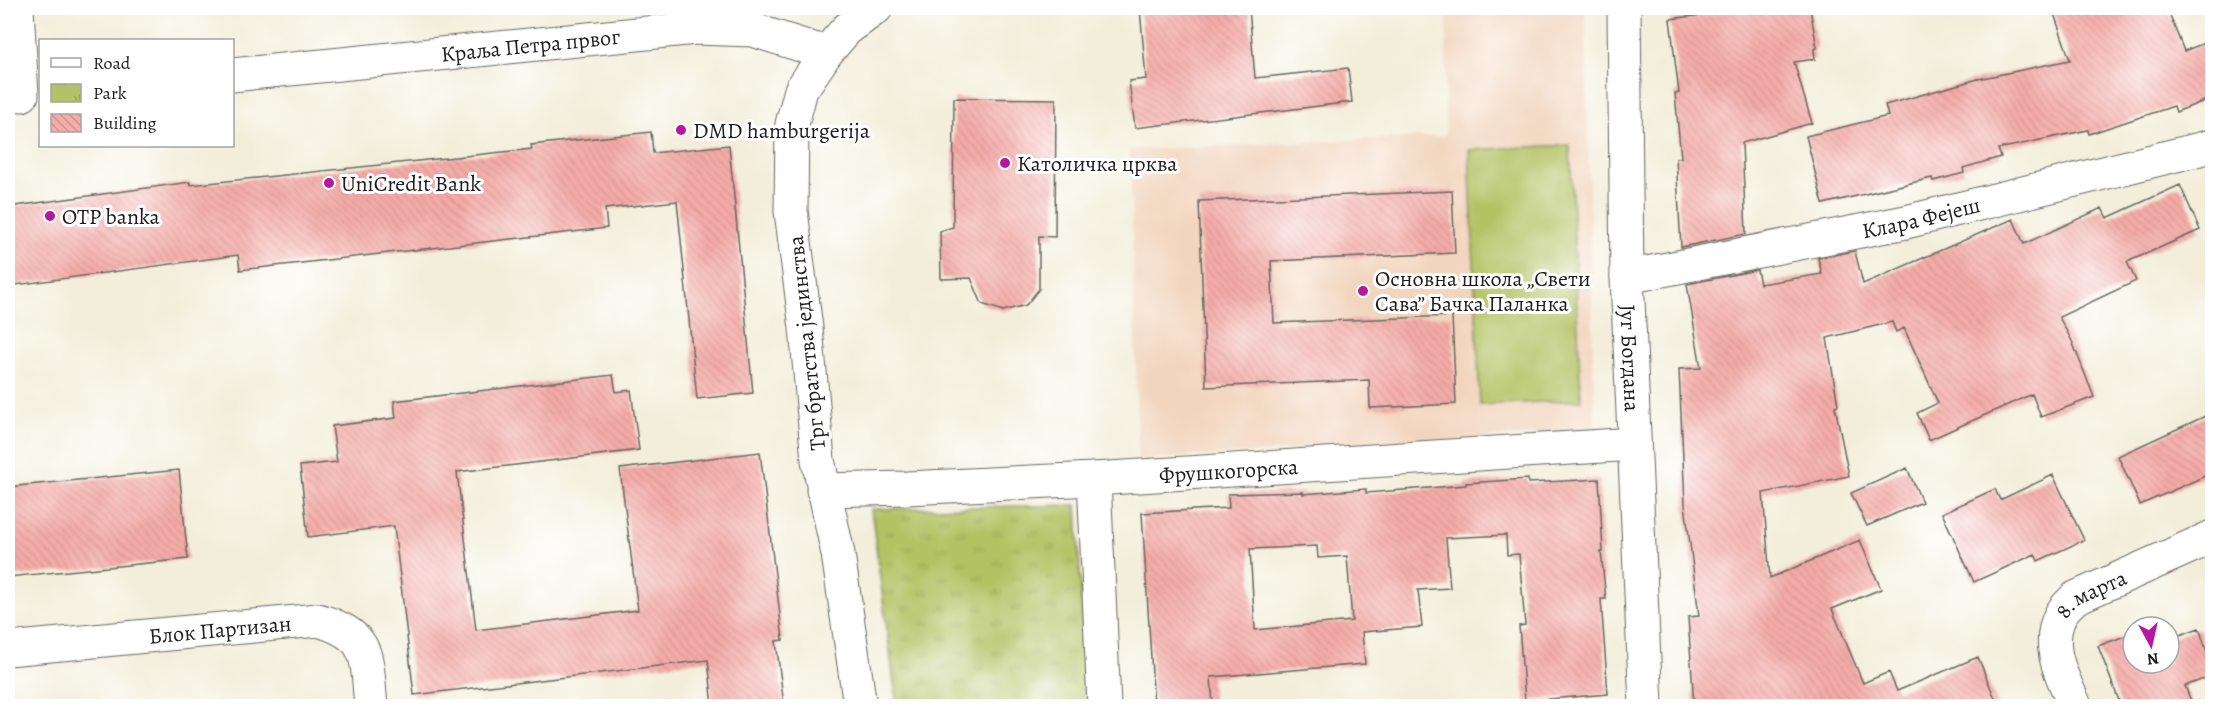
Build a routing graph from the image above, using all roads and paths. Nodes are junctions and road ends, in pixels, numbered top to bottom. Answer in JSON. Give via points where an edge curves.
{"nodes":[{"id":1,"x":17,"y":8,"type":"edge"},
{"id":2,"x":876,"y":8,"type":"edge"},
{"id":3,"x":1624,"y":8,"type":"edge"},
{"id":4,"x":826,"y":53,"type":"junction"},
{"id":5,"x":234,"y":75,"type":"edge"},
{"id":6,"x":23,"y":95,"type":"edge"},
{"id":7,"x":2212,"y":146,"type":"edge"},
{"id":8,"x":1627,"y":277,"type":"junction"},
{"id":9,"x":1634,"y":444,"type":"junction"},
{"id":10,"x":1094,"y":479,"type":"junction"},
{"id":11,"x":823,"y":490,"type":"junction"},
{"id":12,"x":2212,"y":537,"type":"edge"},
{"id":13,"x":8,"y":649,"type":"edge"},
{"id":14,"x":371,"y":706,"type":"edge"},
{"id":15,"x":860,"y":706,"type":"edge"},
{"id":16,"x":1104,"y":706,"type":"edge"},
{"id":17,"x":1646,"y":706,"type":"edge"},
{"id":18,"x":2075,"y":706,"type":"edge"}],
"edges":[{"from":1,"to":6,"type":"street"},
{"from":2,"to":4,"type":"street","name":"Трг братства јединства","via":[[847,29]]},
{"from":3,"to":8,"type":"street","name":"Југ Богдана"},
{"from":4,"to":5,"type":"street","name":"Краља Петра првог","via":[[753,30],[696,28]]},
{"from":4,"to":11,"type":"street","name":"Трг братства јединства","via":[[801,90],[792,124],[791,212]]},
{"from":7,"to":8,"type":"street","name":"Клара Фејеш","via":[[1906,222]]},
{"from":8,"to":9,"type":"street","name":"Југ Богдана"},
{"from":9,"to":10,"type":"street","name":"Фрушкогорска"},
{"from":9,"to":17,"type":"street","name":"Југ Богдана"},
{"from":10,"to":11,"type":"street","name":"Фрушкогорска"},
{"from":10,"to":16,"type":"street"},
{"from":11,"to":15,"type":"street","name":"Трг братства јединства","via":[[838,554]]},
{"from":12,"to":18,"type":"street","name":"8. марта","via":[[2075,598],[2060,614],[2054,635],[2055,658]]},
{"from":13,"to":14,"type":"street","name":"Блок Партизан","via":[[318,620],[339,626],[356,637],[366,657]]}]}
